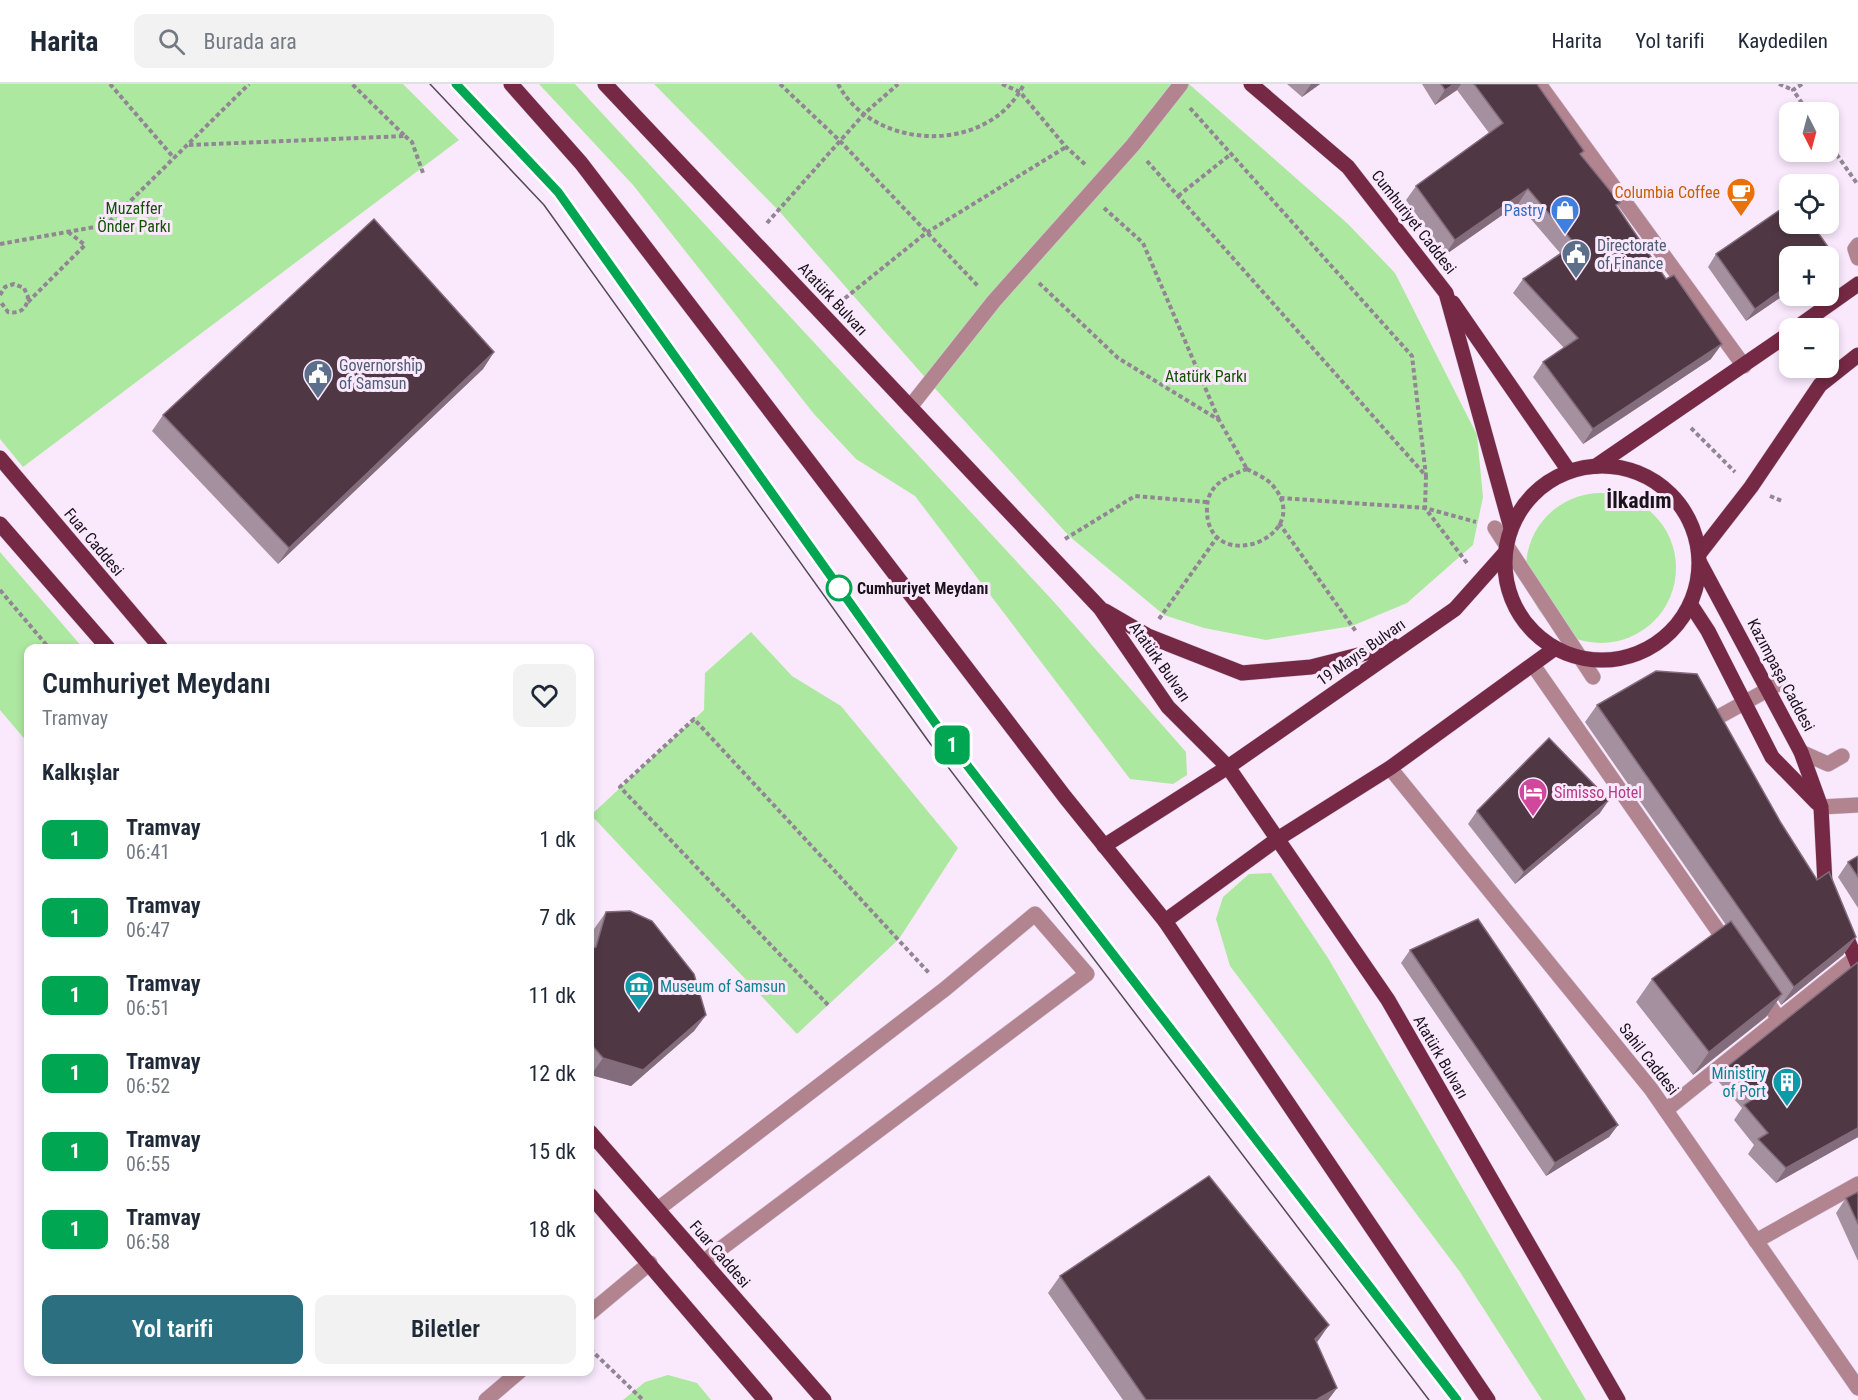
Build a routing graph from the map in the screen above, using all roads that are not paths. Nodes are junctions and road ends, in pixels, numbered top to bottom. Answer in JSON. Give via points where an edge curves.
{"nodes":[{"id":1,"x":511,"y":84,"type":"edge"},
{"id":2,"x":605,"y":84,"type":"edge"},
{"id":3,"x":1251,"y":84,"type":"edge"},
{"id":4,"x":1539,"y":84,"type":"edge"},
{"id":5,"x":1178,"y":88,"type":"edge"},
{"id":6,"x":1858,"y":245,"type":"edge"},
{"id":7,"x":1858,"y":258,"type":"edge"},
{"id":8,"x":1858,"y":284,"type":"edge"},
{"id":9,"x":1446,"y":293,"type":"junction"},
{"id":10,"x":1810,"y":318,"type":"edge"},
{"id":11,"x":1779,"y":341,"type":"edge"},
{"id":12,"x":1858,"y":355,"type":"edge"},
{"id":13,"x":1744,"y":366,"type":"junction"},
{"id":14,"x":910,"y":406,"type":"junction"},
{"id":15,"x":0,"y":458,"type":"edge"},
{"id":16,"x":1596,"y":466,"type":"junction"},
{"id":17,"x":1569,"y":471,"type":"junction"},
{"id":18,"x":0,"y":524,"type":"edge"},
{"id":19,"x":1495,"y":528,"type":"road end"},
{"id":20,"x":1511,"y":528,"type":"junction"},
{"id":21,"x":1505,"y":550,"type":"junction"},
{"id":22,"x":1700,"y":558,"type":"junction"},
{"id":23,"x":1691,"y":605,"type":"junction"},
{"id":24,"x":1100,"y":608,"type":"junction"},
{"id":25,"x":105,"y":644,"type":"edge"},
{"id":26,"x":158,"y":644,"type":"edge"},
{"id":27,"x":1403,"y":644,"type":"junction"},
{"id":28,"x":1554,"y":649,"type":"junction"},
{"id":29,"x":1581,"y":659,"type":"junction"},
{"id":30,"x":1533,"y":665,"type":"junction"},
{"id":31,"x":1593,"y":677,"type":"dead end"},
{"id":32,"x":1774,"y":686,"type":"junction"},
{"id":33,"x":1745,"y":703,"type":"junction"},
{"id":34,"x":1722,"y":715,"type":"edge"},
{"id":35,"x":1801,"y":752,"type":"junction"},
{"id":36,"x":1842,"y":756,"type":"dead end"},
{"id":37,"x":1228,"y":767,"type":"junction"},
{"id":38,"x":1390,"y":768,"type":"junction"},
{"id":39,"x":1858,"y":805,"type":"edge"},
{"id":40,"x":1821,"y":807,"type":"junction"},
{"id":41,"x":1279,"y":838,"type":"junction"},
{"id":42,"x":1104,"y":846,"type":"junction"},
{"id":43,"x":1165,"y":921,"type":"junction"},
{"id":44,"x":1738,"y":960,"type":"edge"},
{"id":45,"x":1856,"y":962,"type":"edge"},
{"id":46,"x":1752,"y":980,"type":"edge"},
{"id":47,"x":1779,"y":1019,"type":"junction"},
{"id":48,"x":1666,"y":1110,"type":"junction"},
{"id":49,"x":594,"y":1137,"type":"edge"},
{"id":50,"x":1858,"y":1184,"type":"edge"},
{"id":51,"x":594,"y":1200,"type":"edge"},
{"id":52,"x":658,"y":1209,"type":"junction"},
{"id":53,"x":1756,"y":1241,"type":"junction"},
{"id":54,"x":703,"y":1262,"type":"junction"},
{"id":55,"x":650,"y":1263,"type":"junction"},
{"id":56,"x":594,"y":1310,"type":"edge"},
{"id":57,"x":514,"y":1376,"type":"edge"},
{"id":58,"x":1858,"y":1388,"type":"edge"},
{"id":59,"x":486,"y":1400,"type":"edge"},
{"id":60,"x":765,"y":1400,"type":"edge"},
{"id":61,"x":824,"y":1400,"type":"edge"},
{"id":62,"x":1488,"y":1400,"type":"edge"},
{"id":63,"x":1618,"y":1400,"type":"edge"}],
"edges":[{"from":1,"to":42,"type":"main road","via":[[581,163]]},
{"from":2,"to":14,"type":"main road","name":"Atatürk Bulvarı"},
{"from":3,"to":9,"type":"main road","name":"Cumhuriyet Caddesi","via":[[1348,167]]},
{"from":4,"to":13,"type":"street"},
{"from":5,"to":14,"type":"street","via":[[1133,145],[994,301]]},
{"from":6,"to":7,"type":"street"},
{"from":8,"to":10,"type":"main road"},
{"from":9,"to":17,"type":"main road"},
{"from":9,"to":20,"type":"main road","name":"Cumhuriyet Caddesi"},
{"from":11,"to":13,"type":"main road"},
{"from":12,"to":22,"type":"main road","via":[[1820,385]]},
{"from":13,"to":16,"type":"main road"},
{"from":14,"to":24,"type":"main road","name":"Atatürk Bulvarı"},
{"from":15,"to":26,"type":"main road","name":"Fuar Caddesi"},
{"from":16,"to":17,"type":"main road"},
{"from":16,"to":22,"type":"main road","via":[[1628,469],[1657,482],[1680,504],[1695,532]]},
{"from":17,"to":20,"type":"main road","via":[[1544,484],[1524,504]]},
{"from":18,"to":25,"type":"main road"},
{"from":19,"to":21,"type":"street"},
{"from":20,"to":21,"type":"main road"},
{"from":21,"to":27,"type":"main road","name":"19 Mayıs Bulvarı","via":[[1455,609]]},
{"from":21,"to":28,"type":"main road","via":[[1506,582],[1515,609],[1532,632]]},
{"from":21,"to":29,"type":"street"},
{"from":22,"to":23,"type":"main road"},
{"from":22,"to":32,"type":"main road","name":"Kazımpaşa Caddesi"},
{"from":23,"to":29,"type":"main road","via":[[1672,632],[1647,651],[1617,661]]},
{"from":23,"to":33,"type":"main road"},
{"from":24,"to":27,"type":"main road","via":[[1148,636],[1242,673],[1311,667]]},
{"from":24,"to":37,"type":"main road","name":"Atatürk Bulvarı","via":[[1168,707]]},
{"from":27,"to":37,"type":"main road","name":"19 Mayıs Bulvarı"},
{"from":28,"to":29,"type":"main road"},
{"from":28,"to":30,"type":"main road"},
{"from":29,"to":31,"type":"street"},
{"from":30,"to":38,"type":"main road"},
{"from":30,"to":44,"type":"street"},
{"from":32,"to":33,"type":"street"},
{"from":32,"to":35,"type":"main road","name":"Kazımpaşa Caddesi"},
{"from":33,"to":34,"type":"street"},
{"from":33,"to":40,"type":"main road","via":[[1772,757]]},
{"from":35,"to":36,"type":"street","via":[[1828,764]]},
{"from":35,"to":40,"type":"main road","name":"Kazımpaşa Caddesi"},
{"from":37,"to":41,"type":"main road","name":"Atatürk Bulvarı"},
{"from":37,"to":42,"type":"main road","name":"19 Mayıs Bulvarı"},
{"from":38,"to":41,"type":"main road"},
{"from":38,"to":48,"type":"street","name":"Sahil Caddesi"},
{"from":39,"to":40,"type":"street"},
{"from":40,"to":45,"type":"main road","name":"Kazımpaşa Caddesi","via":[[1826,884]]},
{"from":41,"to":43,"type":"main road"},
{"from":41,"to":63,"type":"main road","name":"Atatürk Bulvarı","via":[[1388,1000]]},
{"from":42,"to":43,"type":"main road"},
{"from":43,"to":62,"type":"main road"},
{"from":45,"to":47,"type":"street"},
{"from":46,"to":47,"type":"street"},
{"from":47,"to":48,"type":"street"},
{"from":48,"to":53,"type":"street","name":"Sahil Caddesi"},
{"from":49,"to":52,"type":"main road","name":"Fuar Caddesi"},
{"from":50,"to":53,"type":"street"},
{"from":51,"to":55,"type":"main road"},
{"from":52,"to":54,"type":"main road","name":"Fuar Caddesi"},
{"from":52,"to":54,"type":"street","via":[[945,989],[1035,914],[1087,974]]},
{"from":53,"to":58,"type":"street","name":"Sahil Caddesi"},
{"from":54,"to":61,"type":"main road","name":"Fuar Caddesi"},
{"from":55,"to":56,"type":"street"},
{"from":55,"to":60,"type":"main road"},
{"from":57,"to":59,"type":"street"}]}
